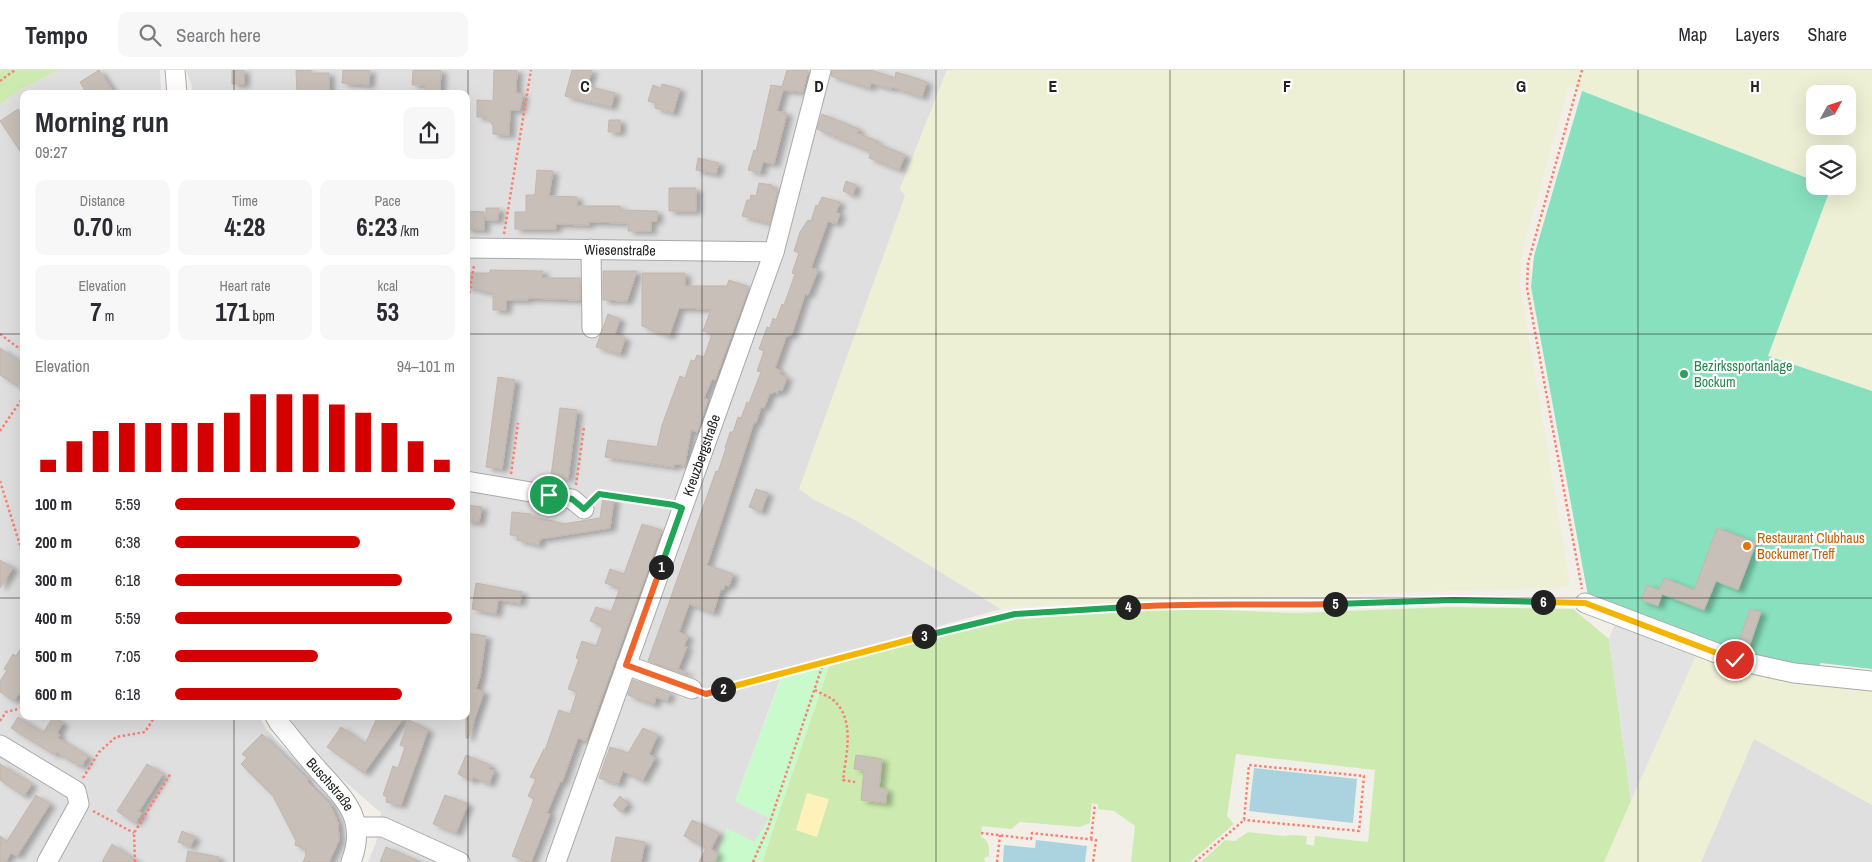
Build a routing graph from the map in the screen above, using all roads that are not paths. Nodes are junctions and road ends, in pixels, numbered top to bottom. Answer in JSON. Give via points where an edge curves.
{"nodes":[{"id":1,"x":175,"y":70,"type":"edge"},
{"id":2,"x":821,"y":70,"type":"edge"},
{"id":3,"x":177,"y":90,"type":"edge"},
{"id":4,"x":472,"y":248,"type":"edge"},
{"id":5,"x":591,"y":249,"type":"junction"},
{"id":6,"x":774,"y":252,"type":"junction"},
{"id":7,"x":592,"y":328,"type":"dead end"},
{"id":8,"x":470,"y":482,"type":"edge"},
{"id":9,"x":578,"y":504,"type":"road end"},
{"id":10,"x":1585,"y":603,"type":"road end"},
{"id":11,"x":626,"y":665,"type":"junction"},
{"id":12,"x":1872,"y":681,"type":"edge"},
{"id":13,"x":692,"y":688,"type":"road end"},
{"id":14,"x":277,"y":720,"type":"edge"},
{"id":15,"x":0,"y":745,"type":"edge"},
{"id":16,"x":356,"y":827,"type":"junction"},
{"id":17,"x":47,"y":862,"type":"edge"},
{"id":18,"x":351,"y":862,"type":"edge"},
{"id":19,"x":460,"y":862,"type":"edge"},
{"id":20,"x":556,"y":862,"type":"edge"}],
"edges":[{"from":1,"to":3,"type":"street"},
{"from":2,"to":6,"type":"street","name":"Kreuzbergstraße"},
{"from":4,"to":5,"type":"street","name":"Wiesenstraße"},
{"from":5,"to":6,"type":"street","name":"Wiesenstraße"},
{"from":5,"to":7,"type":"street"},
{"from":6,"to":11,"type":"street","name":"Kreuzbergstraße"},
{"from":8,"to":9,"type":"street"},
{"from":10,"to":12,"type":"street","via":[[1735,660],[1794,673]]},
{"from":11,"to":13,"type":"street"},
{"from":11,"to":20,"type":"street","name":"Kreuzbergstraße"},
{"from":14,"to":16,"type":"street","name":"Buschstraße","via":[[343,796]]},
{"from":15,"to":17,"type":"street","via":[[77,797]]},
{"from":16,"to":18,"type":"street","name":"Buschstraße","via":[[356,848]]},
{"from":16,"to":19,"type":"street","via":[[383,827]]}]}
